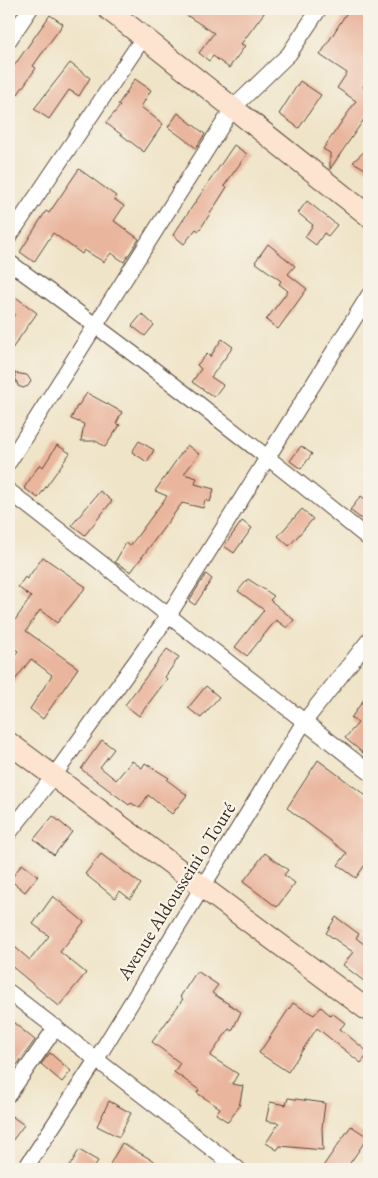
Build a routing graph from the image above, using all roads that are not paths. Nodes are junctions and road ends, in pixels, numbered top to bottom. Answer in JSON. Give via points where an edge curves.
{"nodes":[{"id":1,"x":30,"y":9,"type":"edge"},
{"id":2,"x":108,"y":9,"type":"edge"},
{"id":3,"x":318,"y":9,"type":"edge"},
{"id":4,"x":143,"y":38,"type":"junction"},
{"id":5,"x":9,"y":40,"type":"edge"},
{"id":6,"x":234,"y":108,"type":"junction"},
{"id":7,"x":369,"y":216,"type":"edge"},
{"id":8,"x":9,"y":237,"type":"edge"},
{"id":9,"x":9,"y":262,"type":"edge"},
{"id":10,"x":369,"y":294,"type":"edge"},
{"id":11,"x":96,"y":325,"type":"junction"},
{"id":12,"x":269,"y":458,"type":"junction"},
{"id":13,"x":9,"y":462,"type":"edge"},
{"id":14,"x":9,"y":491,"type":"edge"},
{"id":15,"x":369,"y":538,"type":"edge"},
{"id":16,"x":169,"y":616,"type":"junction"},
{"id":17,"x":369,"y":640,"type":"edge"},
{"id":18,"x":304,"y":722,"type":"junction"},
{"id":19,"x":9,"y":743,"type":"edge"},
{"id":20,"x":369,"y":772,"type":"edge"},
{"id":21,"x":53,"y":777,"type":"junction"},
{"id":22,"x":9,"y":833,"type":"edge"},
{"id":23,"x":203,"y":886,"type":"junction"},
{"id":24,"x":9,"y":992,"type":"edge"},
{"id":25,"x":369,"y":1012,"type":"edge"},
{"id":26,"x":56,"y":1027,"type":"junction"},
{"id":27,"x":96,"y":1060,"type":"junction"},
{"id":28,"x":9,"y":1094,"type":"edge"},
{"id":29,"x":25,"y":1169,"type":"edge"},
{"id":30,"x":238,"y":1169,"type":"edge"}],
"edges":[{"from":1,"to":5,"type":"street"},
{"from":2,"to":4,"type":"street"},
{"from":3,"to":6,"type":"street","via":[[289,54]]},
{"from":4,"to":6,"type":"street"},
{"from":4,"to":8,"type":"street"},
{"from":6,"to":7,"type":"street"},
{"from":6,"to":11,"type":"street"},
{"from":9,"to":11,"type":"street"},
{"from":10,"to":12,"type":"street"},
{"from":11,"to":12,"type":"street"},
{"from":11,"to":13,"type":"street"},
{"from":12,"to":15,"type":"street"},
{"from":12,"to":16,"type":"street"},
{"from":14,"to":16,"type":"street"},
{"from":16,"to":18,"type":"street"},
{"from":16,"to":21,"type":"street"},
{"from":17,"to":18,"type":"street","name":"Avenue Aldousseini o Touré"},
{"from":18,"to":20,"type":"street"},
{"from":18,"to":23,"type":"street","name":"Avenue Aldousseini o Touré"},
{"from":19,"to":21,"type":"street"},
{"from":21,"to":22,"type":"street"},
{"from":21,"to":23,"type":"street"},
{"from":23,"to":25,"type":"street"},
{"from":23,"to":27,"type":"street","name":"Avenue Aldousseini o Touré"},
{"from":24,"to":26,"type":"street"},
{"from":26,"to":27,"type":"street"},
{"from":26,"to":28,"type":"street"},
{"from":27,"to":29,"type":"street","name":"Avenue Aldousseini o Touré"},
{"from":27,"to":30,"type":"street"}]}
